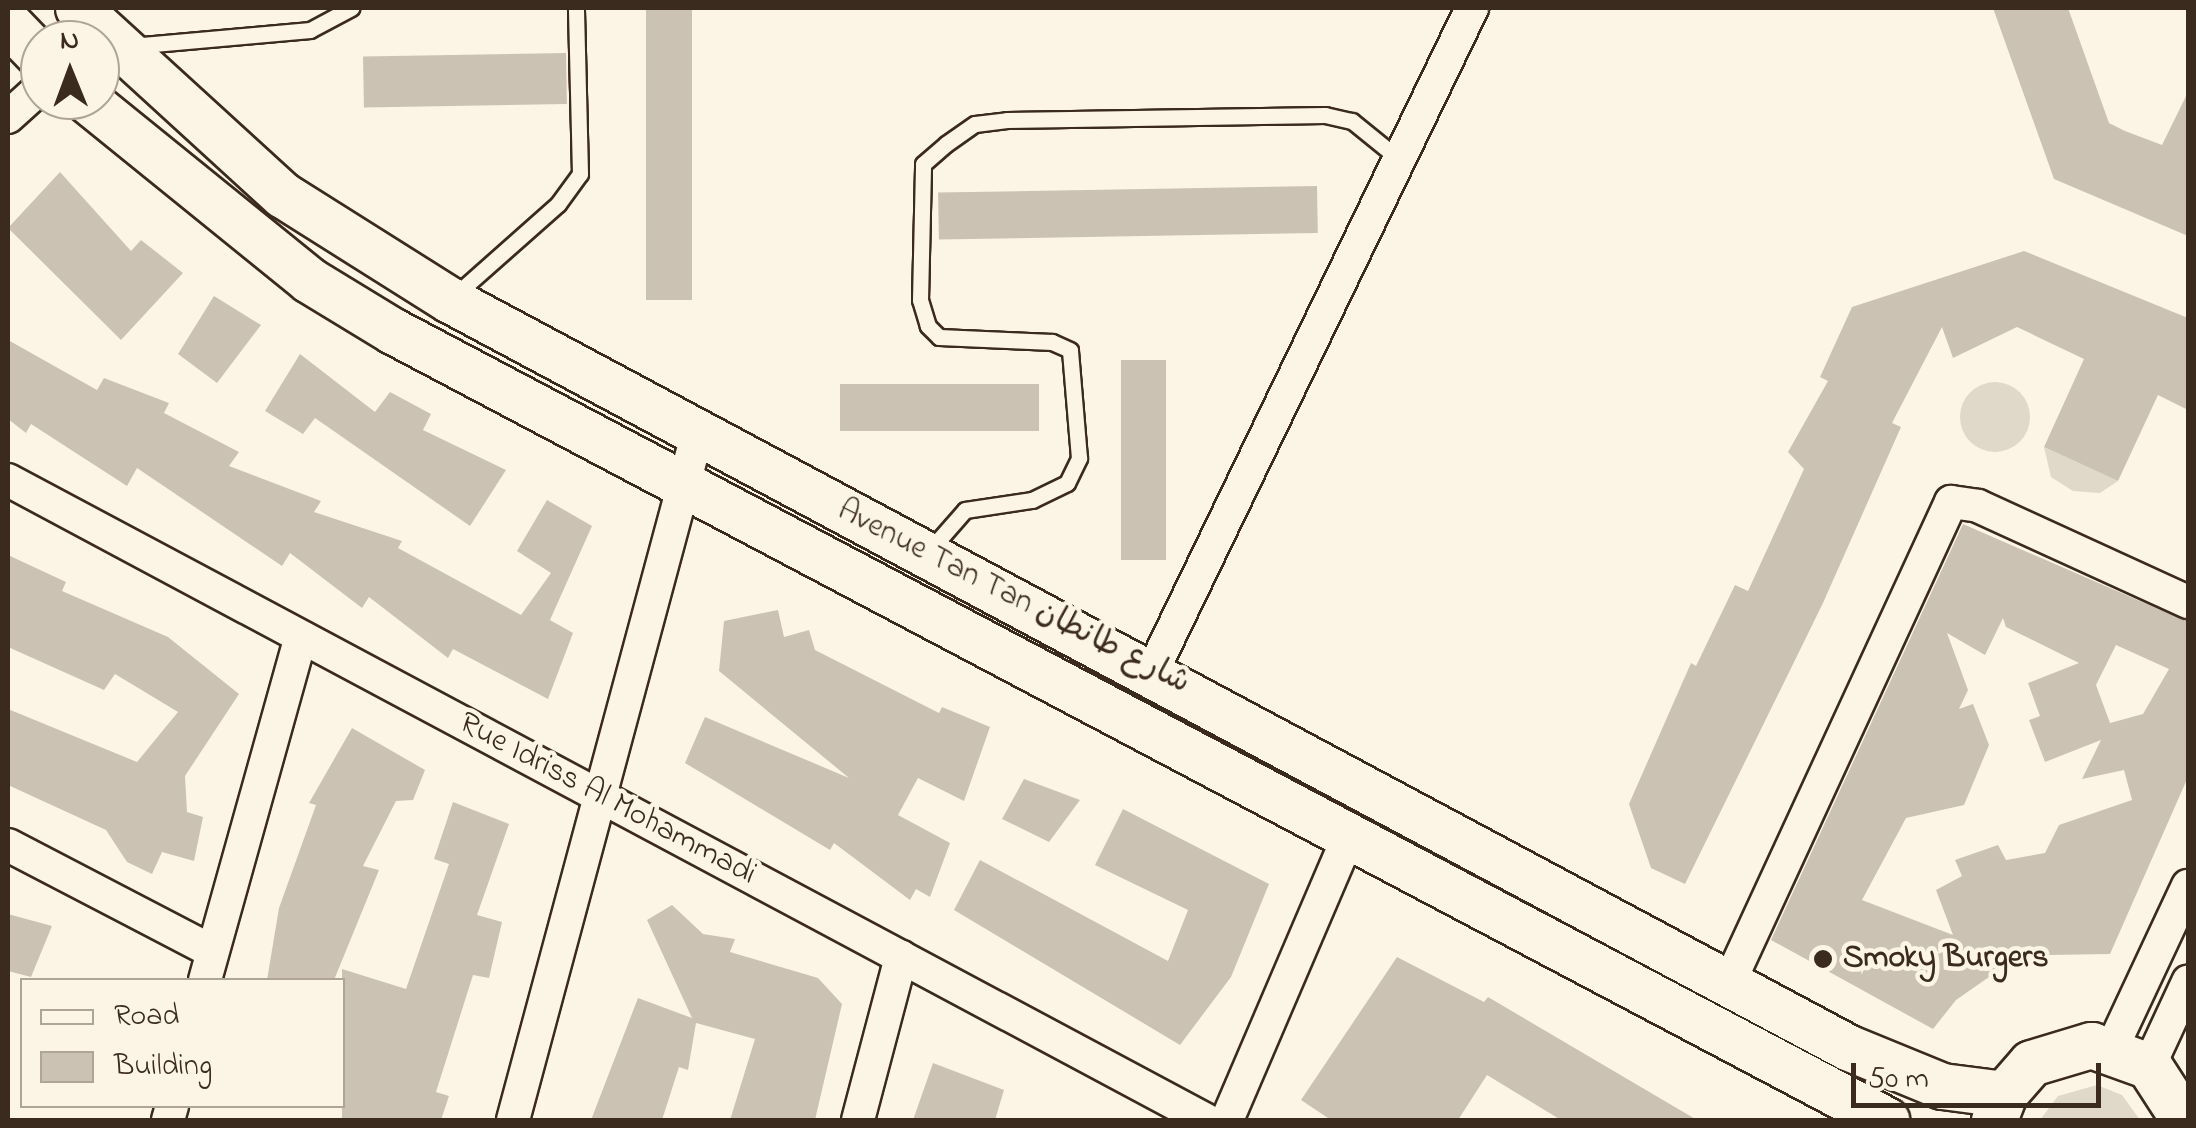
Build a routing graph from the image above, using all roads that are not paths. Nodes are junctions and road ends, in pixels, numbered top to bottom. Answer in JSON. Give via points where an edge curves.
{"nodes":[{"id":1,"x":351,"y":8,"type":"edge"},
{"id":2,"x":576,"y":8,"type":"edge"},
{"id":3,"x":1472,"y":8,"type":"edge"},
{"id":4,"x":120,"y":47,"type":"edge"},
{"id":5,"x":120,"y":50,"type":"edge"},
{"id":6,"x":112,"y":120,"type":"edge"},
{"id":7,"x":1400,"y":160,"type":"junction"},
{"id":8,"x":450,"y":300,"type":"junction"},
{"id":9,"x":697,"y":435,"type":"junction"},
{"id":10,"x":8,"y":480,"type":"edge"},
{"id":11,"x":687,"y":485,"type":"junction"},
{"id":12,"x":927,"y":553,"type":"junction"},
{"id":13,"x":2188,"y":602,"type":"edge"},
{"id":14,"x":302,"y":637,"type":"junction"},
{"id":15,"x":1153,"y":670,"type":"junction"},
{"id":16,"x":603,"y":798,"type":"junction"},
{"id":17,"x":1348,"y":838,"type":"junction"},
{"id":18,"x":8,"y":844,"type":"edge"},
{"id":19,"x":2188,"y":886,"type":"edge"},
{"id":20,"x":900,"y":957,"type":"junction"},
{"id":21,"x":208,"y":966,"type":"edge"},
{"id":22,"x":2188,"y":982,"type":"edge"},
{"id":23,"x":1729,"y":983,"type":"junction"},
{"id":24,"x":2131,"y":1057,"type":"junction"},
{"id":25,"x":1999,"y":1107,"type":"edge"},
{"id":26,"x":1866,"y":1115,"type":"edge"},
{"id":27,"x":2186,"y":1119,"type":"edge"},
{"id":28,"x":512,"y":1120,"type":"edge"},
{"id":29,"x":858,"y":1120,"type":"edge"},
{"id":30,"x":1206,"y":1120,"type":"edge"},
{"id":31,"x":1227,"y":1120,"type":"edge"}],
"edges":[{"from":1,"to":4,"type":"lane","via":[[310,30]]},
{"from":2,"to":8,"type":"lane","via":[[580,174],[558,204]]},
{"from":3,"to":7,"type":"street"},
{"from":5,"to":8,"type":"main road","name":"Avenue Tan Tan شارع طانطان","via":[[282,194]]},
{"from":6,"to":11,"type":"main road","name":"Avenue Tan Tan شارع طانطان","via":[[309,280],[503,392]]},
{"from":7,"to":12,"type":"lane","via":[[1352,121],[1325,115],[1007,120],[974,124],[946,144],[923,164],[920,300],[928,326],[939,337],[1052,342],[1070,350],[1079,458],[1067,483],[1032,500],[966,510]]},
{"from":7,"to":15,"type":"street"},
{"from":8,"to":9,"type":"main road","name":"Avenue Tan Tan شارع طانطان"},
{"from":9,"to":11,"type":"street"},
{"from":9,"to":12,"type":"main road","name":"Avenue Tan Tan شارع طانطان"},
{"from":10,"to":14,"type":"street","name":"Rue Idriss Al Mohammadi"},
{"from":11,"to":16,"type":"street"},
{"from":11,"to":17,"type":"main road","name":"Avenue Tan Tan شارع طانطان"},
{"from":12,"to":15,"type":"main road","name":"Avenue Tan Tan شارع طانطان"},
{"from":13,"to":23,"type":"street","via":[[1978,506],[1951,502]]},
{"from":14,"to":16,"type":"street","name":"Rue Idriss Al Mohammadi"},
{"from":14,"to":21,"type":"street"},
{"from":15,"to":23,"type":"main road","name":"Avenue Tan Tan شارع طانطان"},
{"from":16,"to":20,"type":"street","name":"Rue Idriss Al Mohammadi"},
{"from":16,"to":28,"type":"street"},
{"from":17,"to":26,"type":"main road","name":"Avenue Tan Tan شارع طانطان"},
{"from":17,"to":31,"type":"street"},
{"from":18,"to":21,"type":"street"},
{"from":19,"to":24,"type":"street"},
{"from":20,"to":29,"type":"street"},
{"from":20,"to":30,"type":"street","name":"Rue Idriss Al Mohammadi"},
{"from":22,"to":24,"type":"street"},
{"from":23,"to":25,"type":"main road","name":"Avenue Tan Tan شارع طانطان","via":[[1897,1070]]},
{"from":24,"to":25,"type":"main road","via":[[2050,1053]]},
{"from":24,"to":27,"type":"main road"}]}
